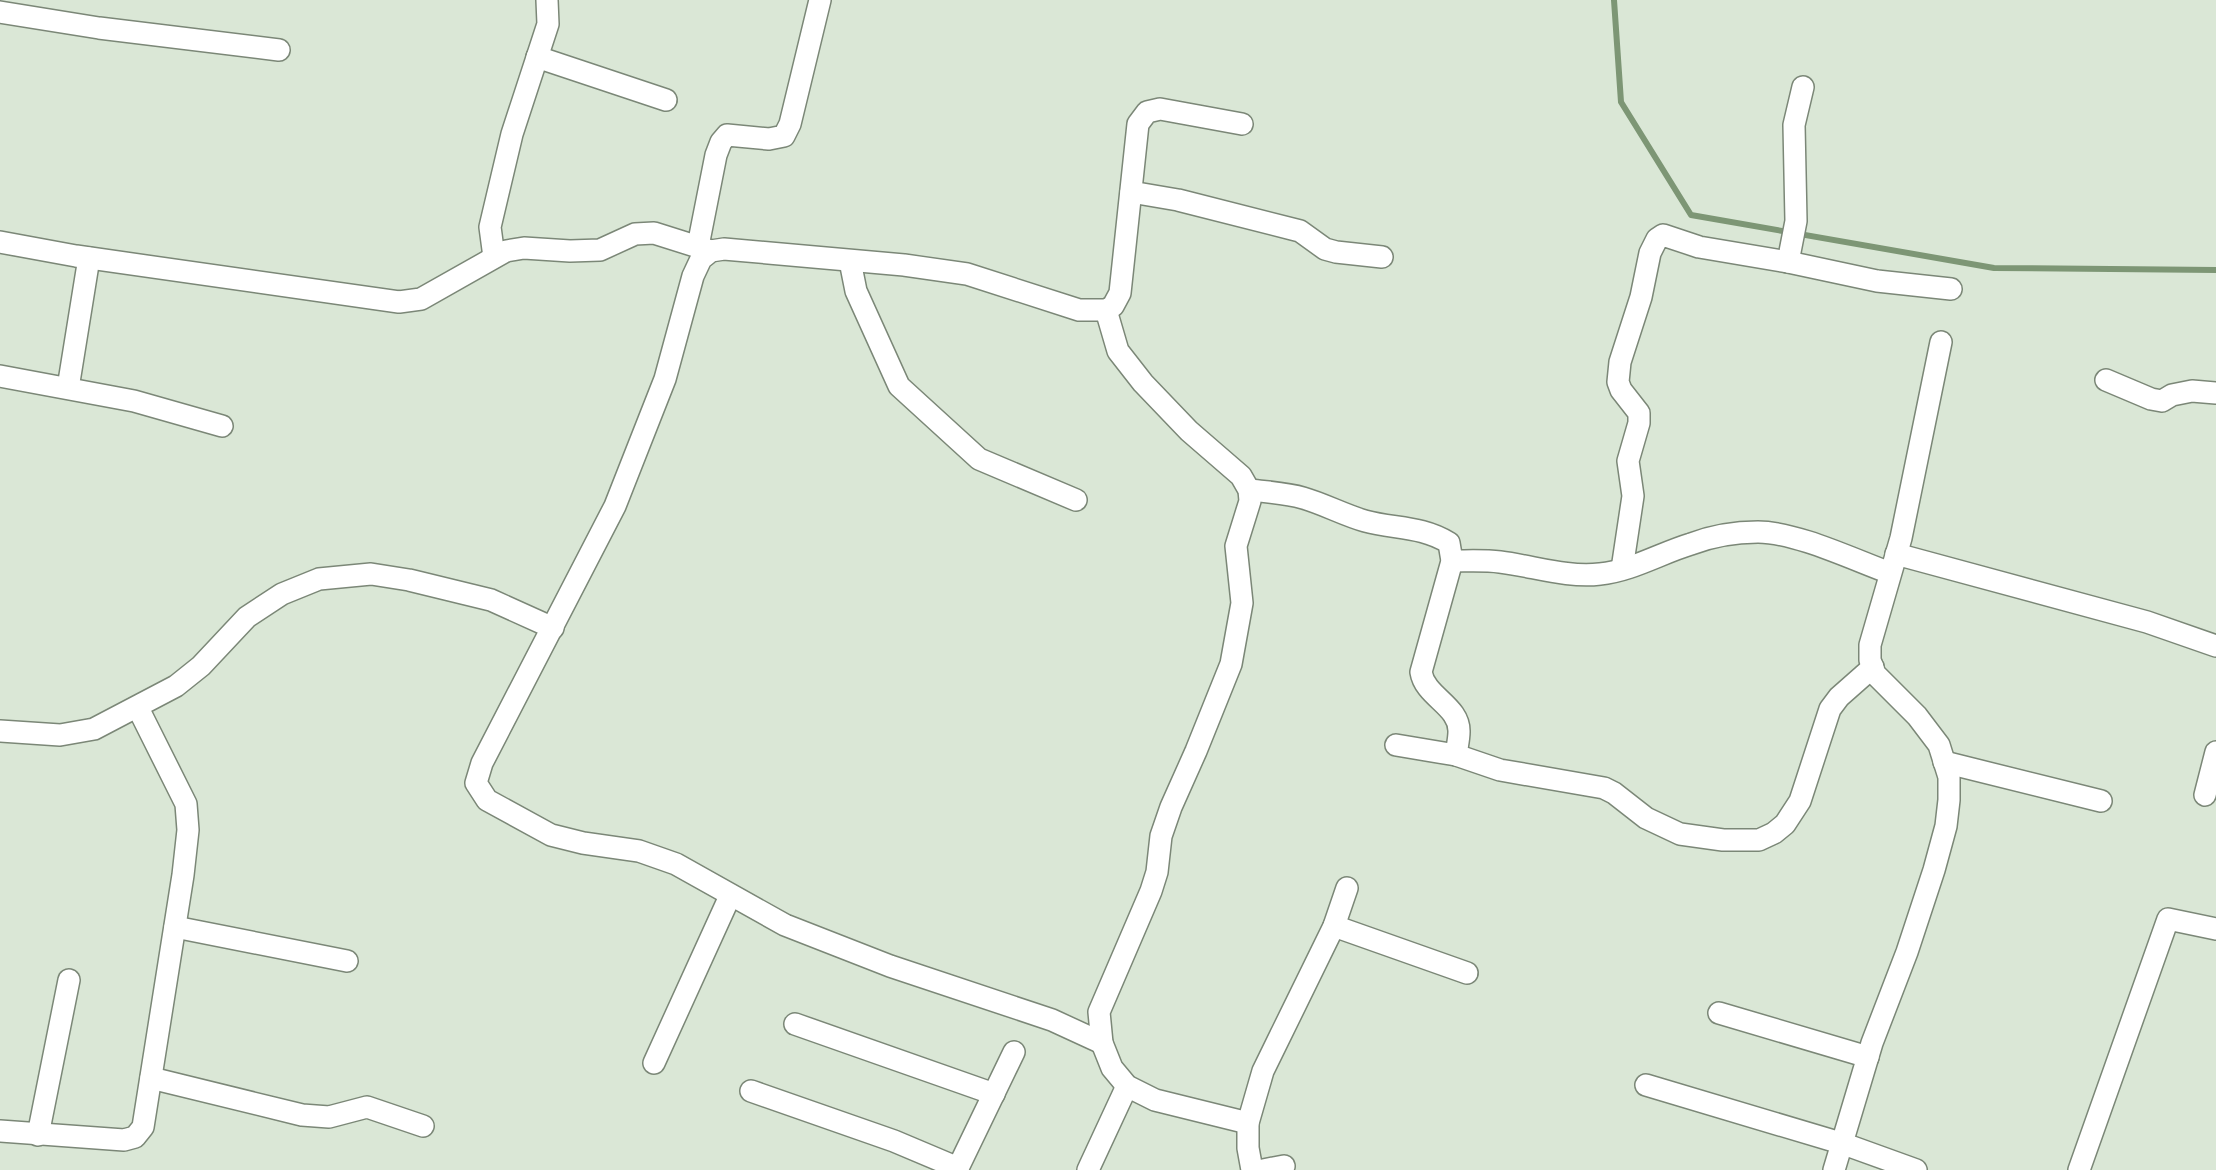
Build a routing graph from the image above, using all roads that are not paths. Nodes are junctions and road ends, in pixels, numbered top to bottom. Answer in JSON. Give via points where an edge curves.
{"nodes":[{"id":1,"x":547,"y":0,"type":"edge"},
{"id":2,"x":820,"y":0,"type":"edge"},
{"id":3,"x":0,"y":12,"type":"edge"},
{"id":4,"x":279,"y":50,"type":"dead end"},
{"id":5,"x":537,"y":57,"type":"junction"},
{"id":6,"x":1803,"y":87,"type":"dead end"},
{"id":7,"x":666,"y":100,"type":"dead end"},
{"id":8,"x":1242,"y":124,"type":"dead end"},
{"id":9,"x":1131,"y":192,"type":"junction"},
{"id":10,"x":0,"y":242,"type":"edge"},
{"id":11,"x":704,"y":248,"type":"junction"},
{"id":12,"x":494,"y":257,"type":"junction"},
{"id":13,"x":1381,"y":257,"type":"dead end"},
{"id":14,"x":89,"y":258,"type":"junction"},
{"id":15,"x":1788,"y":258,"type":"junction"},
{"id":16,"x":850,"y":261,"type":"junction"},
{"id":17,"x":1951,"y":289,"type":"dead end"},
{"id":18,"x":1106,"y":310,"type":"junction"},
{"id":19,"x":1941,"y":342,"type":"dead end"},
{"id":20,"x":0,"y":376,"type":"edge"},
{"id":21,"x":2106,"y":380,"type":"dead end"},
{"id":22,"x":68,"y":388,"type":"junction"},
{"id":23,"x":2216,"y":393,"type":"edge"},
{"id":24,"x":222,"y":426,"type":"dead end"},
{"id":25,"x":1249,"y":490,"type":"junction"},
{"id":26,"x":1076,"y":500,"type":"dead end"},
{"id":27,"x":1452,"y":561,"type":"junction"},
{"id":28,"x":1893,"y":563,"type":"junction"},
{"id":29,"x":1622,"y":569,"type":"junction"},
{"id":30,"x":553,"y":628,"type":"junction"},
{"id":31,"x":2216,"y":646,"type":"edge"},
{"id":32,"x":1872,"y":667,"type":"junction"},
{"id":33,"x":138,"y":708,"type":"junction"},
{"id":34,"x":0,"y":731,"type":"edge"},
{"id":35,"x":1396,"y":745,"type":"dead end"},
{"id":36,"x":2216,"y":752,"type":"edge"},
{"id":37,"x":1456,"y":754,"type":"junction"},
{"id":38,"x":1944,"y":762,"type":"junction"},
{"id":39,"x":2205,"y":795,"type":"dead end"},
{"id":40,"x":2101,"y":801,"type":"dead end"},
{"id":41,"x":1347,"y":888,"type":"dead end"},
{"id":42,"x":730,"y":896,"type":"junction"},
{"id":43,"x":1334,"y":926,"type":"junction"},
{"id":44,"x":175,"y":928,"type":"junction"},
{"id":45,"x":2216,"y":929,"type":"edge"},
{"id":46,"x":347,"y":961,"type":"dead end"},
{"id":47,"x":1466,"y":974,"type":"dead end"},
{"id":48,"x":69,"y":980,"type":"dead end"},
{"id":49,"x":1719,"y":1013,"type":"dead end"},
{"id":50,"x":795,"y":1024,"type":"dead end"},
{"id":51,"x":1102,"y":1043,"type":"junction"},
{"id":52,"x":1014,"y":1052,"type":"dead end"},
{"id":53,"x":1868,"y":1057,"type":"junction"},
{"id":54,"x":654,"y":1063,"type":"dead end"},
{"id":55,"x":151,"y":1078,"type":"junction"},
{"id":56,"x":1646,"y":1085,"type":"dead end"},
{"id":57,"x":1128,"y":1086,"type":"junction"},
{"id":58,"x":751,"y":1091,"type":"dead end"},
{"id":59,"x":994,"y":1094,"type":"junction"},
{"id":60,"x":1248,"y":1123,"type":"junction"},
{"id":61,"x":423,"y":1126,"type":"dead end"},
{"id":62,"x":0,"y":1131,"type":"edge"},
{"id":63,"x":38,"y":1135,"type":"junction"},
{"id":64,"x":1844,"y":1143,"type":"junction"},
{"id":65,"x":1284,"y":1166,"type":"dead end"},
{"id":66,"x":958,"y":1169,"type":"edge"},
{"id":67,"x":1088,"y":1170,"type":"edge"},
{"id":68,"x":1252,"y":1170,"type":"edge"},
{"id":69,"x":1263,"y":1170,"type":"edge"},
{"id":70,"x":1834,"y":1170,"type":"edge"},
{"id":71,"x":1916,"y":1170,"type":"edge"},
{"id":72,"x":2079,"y":1170,"type":"edge"}],
"edges":[{"from":1,"to":5,"type":"street","via":[[548,24]]},
{"from":2,"to":11,"type":"street","via":[[784,136],[727,135],[721,142]]},
{"from":3,"to":4,"type":"street"},
{"from":5,"to":7,"type":"street"},
{"from":5,"to":12,"type":"street","via":[[512,134],[490,227]]},
{"from":6,"to":15,"type":"street","via":[[1794,125],[1796,221]]},
{"from":8,"to":9,"type":"street","via":[[1160,109],[1147,112],[1138,124]]},
{"from":9,"to":13,"type":"street","via":[[1300,231],[1336,252]]},
{"from":9,"to":18,"type":"street","via":[[1120,293]]},
{"from":10,"to":14,"type":"street"},
{"from":11,"to":12,"type":"street","via":[[654,233],[635,234],[600,250],[524,248]]},
{"from":11,"to":16,"type":"street"},
{"from":11,"to":30,"type":"street","via":[[665,379],[615,506]]},
{"from":12,"to":14,"type":"street","via":[[421,299],[399,302]]},
{"from":14,"to":22,"type":"street"},
{"from":15,"to":17,"type":"street","via":[[1877,281]]},
{"from":15,"to":29,"type":"street","via":[[1699,247],[1663,235],[1657,239],[1620,362],[1618,382],[1639,414],[1628,461],[1633,496]]},
{"from":16,"to":18,"type":"street","via":[[967,274],[1079,310]]},
{"from":16,"to":26,"type":"street","via":[[856,290],[898,386],[979,459]]},
{"from":18,"to":25,"type":"street","via":[[1118,351],[1143,383],[1241,475]]},
{"from":19,"to":28,"type":"street"},
{"from":20,"to":22,"type":"street"},
{"from":21,"to":23,"type":"street","via":[[2162,401],[2192,391]]},
{"from":22,"to":24,"type":"street"},
{"from":25,"to":27,"type":"street","via":[[1303,498],[1365,521],[1427,533],[1449,543]]},
{"from":25,"to":51,"type":"street","via":[[1236,546],[1241,603],[1231,664],[1171,807],[1151,891],[1099,1012]]},
{"from":27,"to":29,"type":"street","via":[[1500,562],[1599,575]]},
{"from":27,"to":37,"type":"street","via":[[1421,672],[1423,682],[1456,718],[1460,729]]},
{"from":28,"to":29,"type":"street","via":[[1760,532],[1732,533],[1693,543]]},
{"from":28,"to":31,"type":"street","via":[[2147,622]]},
{"from":28,"to":32,"type":"street","via":[[1870,645]]},
{"from":30,"to":33,"type":"street","via":[[491,600],[409,580],[371,574],[319,579],[282,594],[247,617],[201,666]]},
{"from":30,"to":42,"type":"street","via":[[482,762],[476,783],[480,792],[551,835],[676,864]]},
{"from":32,"to":37,"type":"street","via":[[1830,709],[1800,800],[1785,824],[1759,840],[1681,834],[1646,818],[1604,788],[1500,770]]},
{"from":32,"to":38,"type":"street","via":[[1917,716]]},
{"from":33,"to":34,"type":"street","via":[[94,729],[60,735]]},
{"from":33,"to":44,"type":"street","via":[[186,804],[188,830]]},
{"from":35,"to":37,"type":"street"},
{"from":36,"to":39,"type":"street"},
{"from":38,"to":40,"type":"street"},
{"from":38,"to":53,"type":"street","via":[[1949,777],[1945,826],[1907,952]]},
{"from":41,"to":43,"type":"street"},
{"from":42,"to":51,"type":"street","via":[[785,925],[878,962],[1052,1020]]},
{"from":42,"to":54,"type":"street"},
{"from":43,"to":47,"type":"street"},
{"from":43,"to":60,"type":"street","via":[[1263,1071]]},
{"from":44,"to":46,"type":"street"},
{"from":44,"to":55,"type":"street"},
{"from":45,"to":72,"type":"street","via":[[2168,919]]},
{"from":48,"to":63,"type":"street"},
{"from":49,"to":53,"type":"street"},
{"from":50,"to":59,"type":"street"},
{"from":51,"to":57,"type":"street","via":[[1112,1068]]},
{"from":52,"to":59,"type":"street"},
{"from":53,"to":64,"type":"street"},
{"from":55,"to":61,"type":"street","via":[[302,1115],[329,1118],[367,1107]]},
{"from":55,"to":63,"type":"street","via":[[143,1127],[135,1137],[105,1141]]},
{"from":56,"to":64,"type":"street"},
{"from":57,"to":60,"type":"street","via":[[1155,1100]]},
{"from":57,"to":67,"type":"street"},
{"from":58,"to":66,"type":"street","via":[[894,1141]]},
{"from":59,"to":66,"type":"street"},
{"from":60,"to":68,"type":"street"},
{"from":62,"to":63,"type":"street"},
{"from":64,"to":70,"type":"street"},
{"from":64,"to":71,"type":"street"},
{"from":65,"to":69,"type":"street"}]}
